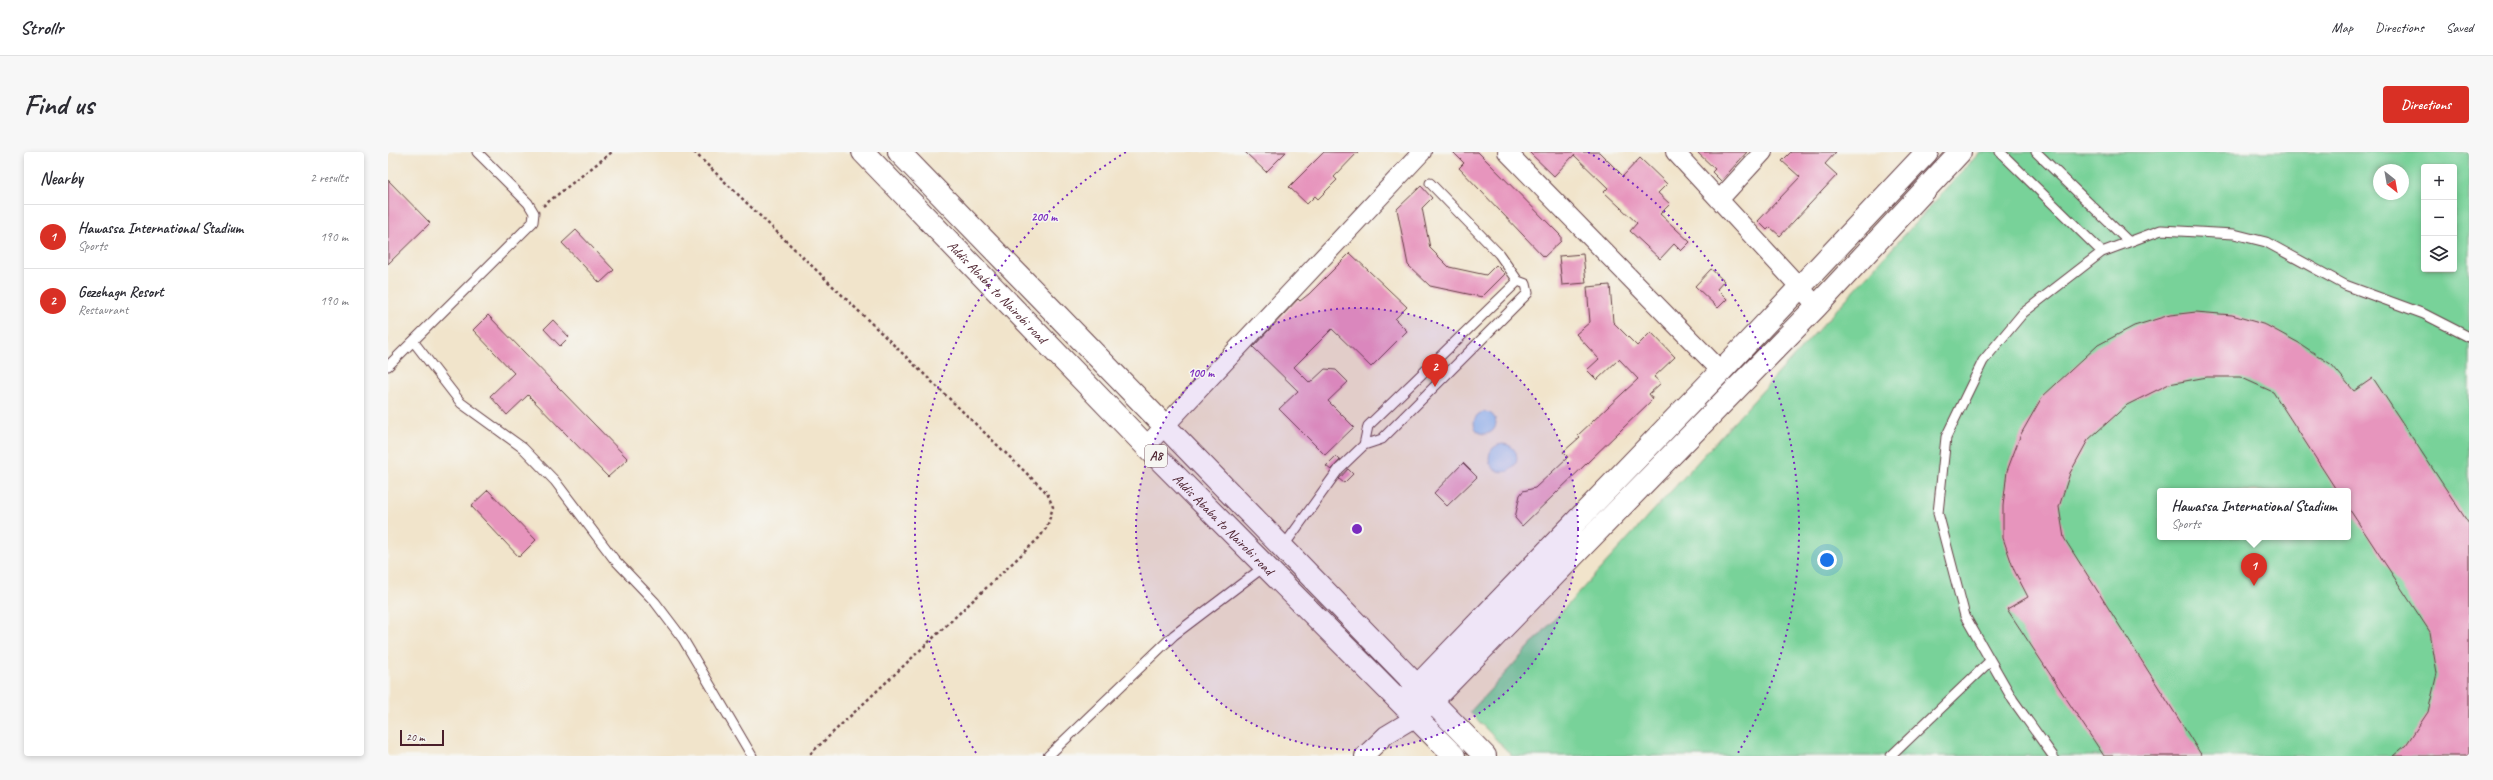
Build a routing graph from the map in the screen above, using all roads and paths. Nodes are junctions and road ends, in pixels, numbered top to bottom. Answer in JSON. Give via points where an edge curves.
{"nodes":[{"id":1,"x":477,"y":152,"type":"edge"},
{"id":2,"x":612,"y":152,"type":"edge"},
{"id":3,"x":694,"y":152,"type":"edge"},
{"id":4,"x":863,"y":152,"type":"edge"},
{"id":5,"x":1422,"y":152,"type":"edge"},
{"id":6,"x":1507,"y":152,"type":"edge"},
{"id":7,"x":1675,"y":152,"type":"edge"},
{"id":8,"x":1763,"y":152,"type":"edge"},
{"id":9,"x":1927,"y":152,"type":"edge"},
{"id":10,"x":1960,"y":152,"type":"edge"},
{"id":11,"x":2000,"y":152,"type":"edge"},
{"id":12,"x":2036,"y":152,"type":"edge"},
{"id":13,"x":904,"y":154,"type":"edge"},
{"id":14,"x":1430,"y":183,"type":"dead end"},
{"id":15,"x":1720,"y":200,"type":"junction"},
{"id":16,"x":534,"y":213,"type":"junction"},
{"id":17,"x":2129,"y":242,"type":"junction"},
{"id":18,"x":2102,"y":252,"type":"junction"},
{"id":19,"x":1518,"y":281,"type":"junction"},
{"id":20,"x":1800,"y":289,"type":"junction"},
{"id":21,"x":1817,"y":306,"type":"junction"},
{"id":22,"x":2469,"y":337,"type":"edge"},
{"id":23,"x":413,"y":341,"type":"junction"},
{"id":24,"x":388,"y":366,"type":"edge"},
{"id":25,"x":1721,"y":371,"type":"junction"},
{"id":26,"x":1165,"y":426,"type":"junction"},
{"id":27,"x":1364,"y":445,"type":"junction"},
{"id":28,"x":1146,"y":446,"type":"junction"},
{"id":29,"x":1283,"y":547,"type":"junction"},
{"id":30,"x":1265,"y":566,"type":"junction"},
{"id":31,"x":1989,"y":662,"type":"junction"},
{"id":32,"x":1418,"y":686,"type":"junction"},
{"id":33,"x":1433,"y":701,"type":"junction"},
{"id":34,"x":1409,"y":709,"type":"junction"},
{"id":35,"x":1451,"y":755,"type":"edge"},
{"id":36,"x":752,"y":756,"type":"edge"},
{"id":37,"x":808,"y":756,"type":"edge"},
{"id":38,"x":1048,"y":756,"type":"edge"},
{"id":39,"x":1364,"y":756,"type":"edge"},
{"id":40,"x":1485,"y":756,"type":"edge"},
{"id":41,"x":1890,"y":756,"type":"edge"},
{"id":42,"x":2053,"y":756,"type":"edge"}],
"edges":[{"from":1,"to":16,"type":"lane","via":[[528,203]]},
{"from":2,"to":16,"type":"path"},
{"from":3,"to":37,"type":"path","via":[[1047,493],[1053,507],[1047,526],[1039,538]]},
{"from":4,"to":28,"type":"main road","name":"Addis Ababa to Nairobi road","number":"A8"},
{"from":5,"to":26,"type":"street"},
{"from":6,"to":25,"type":"street"},
{"from":7,"to":15,"type":"street"},
{"from":8,"to":15,"type":"street"},
{"from":9,"to":20,"type":"main road"},
{"from":10,"to":21,"type":"main road"},
{"from":11,"to":18,"type":"lane"},
{"from":12,"to":17,"type":"lane"},
{"from":13,"to":26,"type":"main road","name":"Addis Ababa to Nairobi road","number":"A8"},
{"from":14,"to":19,"type":"lane","via":[[1500,254]]},
{"from":15,"to":20,"type":"street"},
{"from":16,"to":23,"type":"lane","via":[[533,222]]},
{"from":17,"to":18,"type":"lane"},
{"from":17,"to":22,"type":"lane","via":[[2161,230],[2234,234],[2266,242],[2345,285],[2424,314]]},
{"from":18,"to":31,"type":"lane","via":[[2023,313],[1983,361],[1946,437],[1938,513],[1965,616]]},
{"from":19,"to":27,"type":"lane","via":[[1368,426]]},
{"from":19,"to":27,"type":"lane","via":[[1526,284],[1528,293],[1382,439]]},
{"from":20,"to":21,"type":"street"},
{"from":20,"to":25,"type":"main road"},
{"from":21,"to":33,"type":"main road"},
{"from":23,"to":24,"type":"lane"},
{"from":23,"to":36,"type":"lane","via":[[461,403],[523,448],[555,481],[614,559],[655,602],[683,639]]},
{"from":25,"to":32,"type":"main road"},
{"from":26,"to":28,"type":"street"},
{"from":26,"to":29,"type":"main road","name":"Addis Ababa to Nairobi road","number":"A8"},
{"from":27,"to":29,"type":"lane","via":[[1339,469]]},
{"from":28,"to":30,"type":"main road","name":"Addis Ababa to Nairobi road","number":"A8"},
{"from":29,"to":32,"type":"main road","name":"Addis Ababa to Nairobi road","number":"A8"},
{"from":30,"to":34,"type":"main road","name":"Addis Ababa to Nairobi road","number":"A8"},
{"from":30,"to":38,"type":"lane","via":[[1174,635]]},
{"from":31,"to":41,"type":"lane"},
{"from":31,"to":42,"type":"lane"},
{"from":32,"to":33,"type":"main road","name":"Addis Ababa to Nairobi road","number":"A8"},
{"from":32,"to":34,"type":"main road"},
{"from":33,"to":34,"type":"main road"},
{"from":33,"to":40,"type":"main road","name":"Addis Ababa to Nairobi road","number":"A8"},
{"from":34,"to":35,"type":"main road","name":"Addis Ababa to Nairobi road","number":"A8"},
{"from":34,"to":39,"type":"street"}]}
